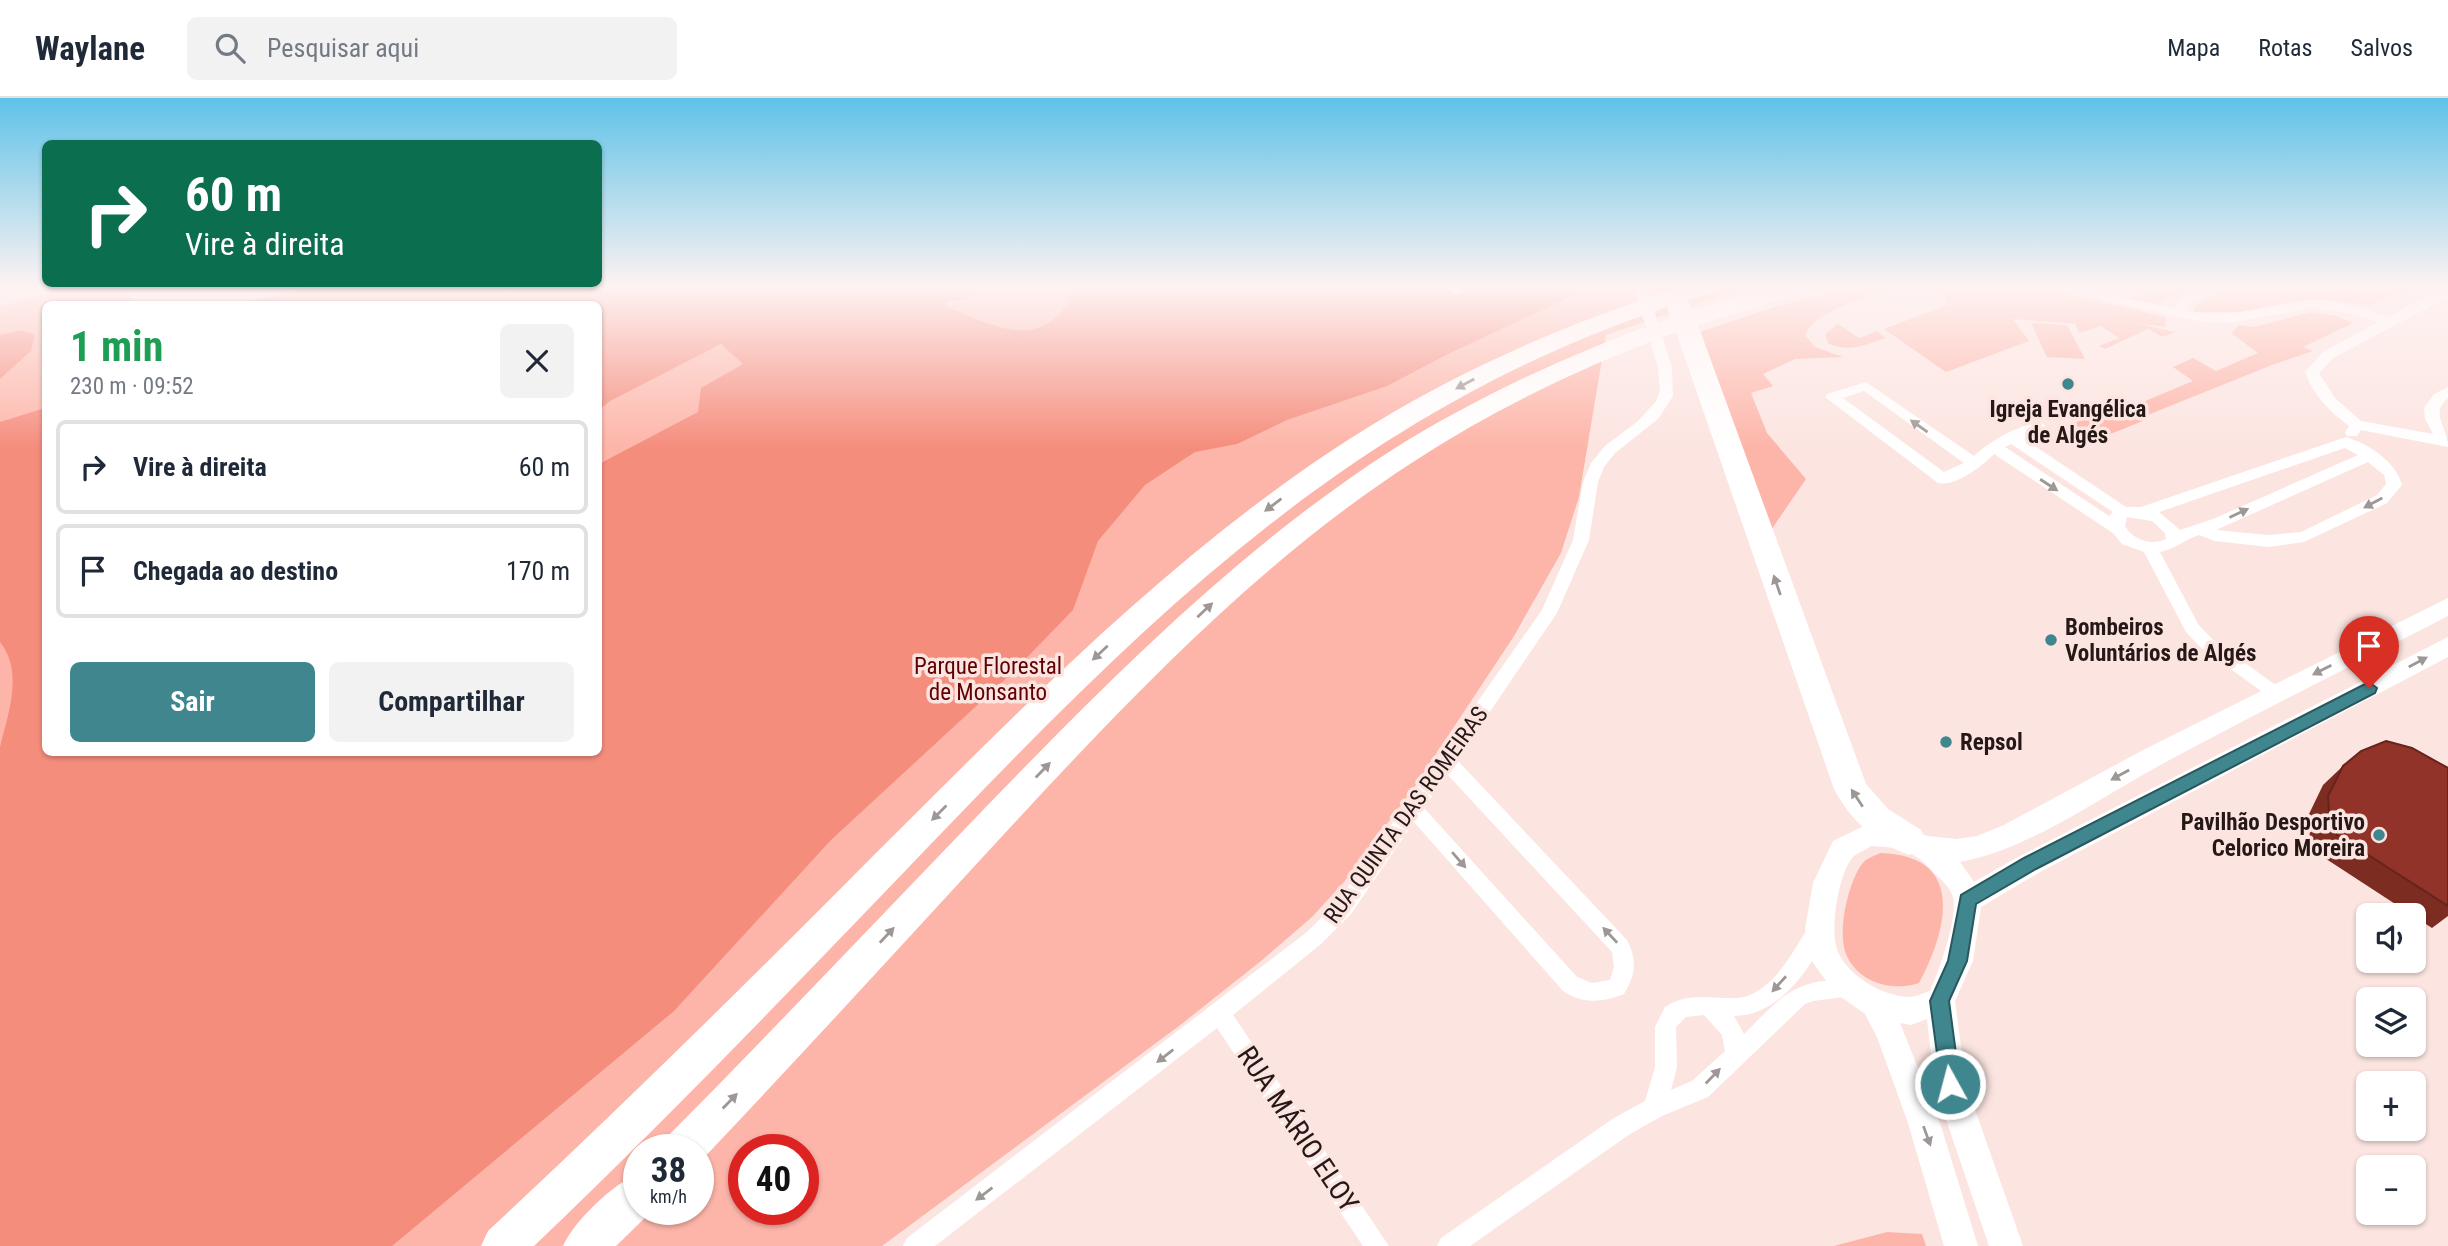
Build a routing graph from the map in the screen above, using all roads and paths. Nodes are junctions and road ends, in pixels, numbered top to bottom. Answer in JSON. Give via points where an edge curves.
{"nodes":[{"id":1,"x":1557,"y":341,"type":"edge"},
{"id":2,"x":1631,"y":341,"type":"edge"},
{"id":3,"x":1656,"y":341,"type":"edge"},
{"id":4,"x":1691,"y":341,"type":"edge"},
{"id":5,"x":2354,"y":341,"type":"edge"},
{"id":6,"x":2448,"y":391,"type":"edge"},
{"id":7,"x":2357,"y":425,"type":"junction"},
{"id":8,"x":2039,"y":427,"type":"dead end"},
{"id":9,"x":2011,"y":438,"type":"junction"},
{"id":10,"x":2446,"y":441,"type":"edge"},
{"id":11,"x":2346,"y":442,"type":"junction"},
{"id":12,"x":1993,"y":446,"type":"junction"},
{"id":13,"x":2370,"y":455,"type":"junction"},
{"id":14,"x":1975,"y":464,"type":"junction"},
{"id":15,"x":2123,"y":512,"type":"junction"},
{"id":16,"x":2142,"y":512,"type":"junction"},
{"id":17,"x":2117,"y":529,"type":"junction"},
{"id":18,"x":2201,"y":529,"type":"junction"},
{"id":19,"x":2175,"y":537,"type":"junction"},
{"id":20,"x":2150,"y":548,"type":"junction"},
{"id":21,"x":2448,"y":606,"type":"edge"},
{"id":22,"x":2448,"y":646,"type":"edge"},
{"id":23,"x":2275,"y":694,"type":"junction"},
{"id":24,"x":2206,"y":729,"type":"junction"},
{"id":25,"x":2156,"y":755,"type":"junction"},
{"id":26,"x":2239,"y":757,"type":"junction"},
{"id":27,"x":1447,"y":761,"type":"junction"},
{"id":28,"x":2189,"y":783,"type":"junction"},
{"id":29,"x":1414,"y":809,"type":"junction"},
{"id":30,"x":1919,"y":844,"type":"junction"},
{"id":31,"x":1968,"y":900,"type":"junction"},
{"id":32,"x":1819,"y":929,"type":"junction"},
{"id":33,"x":1864,"y":996,"type":"junction"},
{"id":34,"x":1940,"y":1001,"type":"junction"},
{"id":35,"x":1710,"y":1007,"type":"junction"},
{"id":36,"x":1219,"y":1013,"type":"junction"},
{"id":37,"x":1736,"y":1054,"type":"junction"},
{"id":38,"x":1654,"y":1108,"type":"junction"},
{"id":39,"x":698,"y":1134,"type":"edge"},
{"id":40,"x":623,"y":1209,"type":"edge"},
{"id":41,"x":503,"y":1246,"type":"edge"},
{"id":42,"x":585,"y":1246,"type":"edge"},
{"id":43,"x":915,"y":1246,"type":"edge"},
{"id":44,"x":1377,"y":1246,"type":"edge"},
{"id":45,"x":1449,"y":1246,"type":"edge"},
{"id":46,"x":1961,"y":1246,"type":"edge"},
{"id":47,"x":2006,"y":1246,"type":"edge"}],
"edges":[{"from":1,"to":41,"type":"highway","one_way":true,"via":[[1469,381],[1368,439],[1261,514],[1182,579],[1045,707],[686,1070]]},
{"from":39,"to":2,"type":"highway","one_way":true,"via":[[1087,724],[1243,575],[1404,455],[1493,403]]},
{"from":3,"to":27,"type":"street","name":"RUA QUINTA DAS ROMEIRAS","via":[[1667,389],[1661,406],[1596,467],[1582,536],[1549,612]]},
{"from":30,"to":4,"type":"highway","one_way":true,"via":[[1873,817],[1850,789]]},
{"from":5,"to":7,"type":"street","via":[[2328,355],[2312,372],[2343,415]]},
{"from":6,"to":10,"type":"street","via":[[2430,407]]},
{"from":7,"to":10,"type":"street"},
{"from":7,"to":11,"type":"street"},
{"from":8,"to":9,"type":"street"},
{"from":9,"to":12,"type":"street"},
{"from":9,"to":15,"type":"street"},
{"from":11,"to":13,"type":"street"},
{"from":11,"to":16,"type":"street"},
{"from":12,"to":14,"type":"street"},
{"from":12,"to":17,"type":"street","one_way":true},
{"from":18,"to":13,"type":"street","one_way":true},
{"from":13,"to":18,"type":"street","one_way":true,"via":[[2391,473],[2394,485],[2382,499],[2304,537],[2267,541],[2215,536]]},
{"from":14,"to":14,"type":"street","one_way":true,"via":[[1866,386],[1832,397],[1943,479]]},
{"from":15,"to":16,"type":"street"},
{"from":15,"to":17,"type":"street","via":[[2117,517]]},
{"from":16,"to":19,"type":"street","via":[[2166,523]]},
{"from":17,"to":20,"type":"street"},
{"from":18,"to":19,"type":"street"},
{"from":19,"to":20,"type":"street","via":[[2169,546]]},
{"from":20,"to":23,"type":"street","via":[[2192,628]]},
{"from":21,"to":23,"type":"street","one_way":true},
{"from":26,"to":22,"type":"street","one_way":true},
{"from":23,"to":24,"type":"street"},
{"from":24,"to":25,"type":"street"},
{"from":24,"to":26,"type":"street"},
{"from":25,"to":28,"type":"street"},
{"from":25,"to":30,"type":"street","one_way":true,"via":[[2014,833],[1979,847],[1956,850]]},
{"from":26,"to":28,"type":"street"},
{"from":27,"to":29,"type":"street","name":"RUA QUINTA DAS ROMEIRAS"},
{"from":29,"to":27,"type":"street","one_way":true,"via":[[1570,984],[1591,994],[1617,987],[1626,957],[1620,946]]},
{"from":28,"to":31,"type":"street"},
{"from":29,"to":36,"type":"street","name":"RUA QUINTA DAS ROMEIRAS","via":[[1330,923]]},
{"from":30,"to":31,"type":"street","via":[[1960,881]]},
{"from":30,"to":32,"type":"street","via":[[1894,836],[1868,835],[1843,849],[1827,883]]},
{"from":31,"to":34,"type":"street","via":[[1958,961]]},
{"from":32,"to":33,"type":"street","via":[[1824,957],[1844,983]]},
{"from":32,"to":35,"type":"street","one_way":true,"via":[[1774,991],[1746,1006]]},
{"from":33,"to":34,"type":"street","via":[[1911,1010]]},
{"from":33,"to":37,"type":"street","via":[[1811,991],[1798,997]]},
{"from":33,"to":46,"type":"street","one_way":true,"via":[[1894,1039]]},
{"from":34,"to":47,"type":"street","via":[[1950,1084]]},
{"from":35,"to":37,"type":"street","via":[[1737,1038]]},
{"from":35,"to":38,"type":"street","via":[[1687,1006],[1673,1013],[1666,1024],[1667,1064]]},
{"from":36,"to":43,"type":"street","name":"RUA QUINTA DAS ROMEIRAS","one_way":true},
{"from":36,"to":44,"type":"street","name":"RUA MÁRIO ELOY"},
{"from":38,"to":37,"type":"street","one_way":true,"via":[[1700,1089]]},
{"from":38,"to":45,"type":"street"},
{"from":40,"to":42,"type":"highway"}]}
